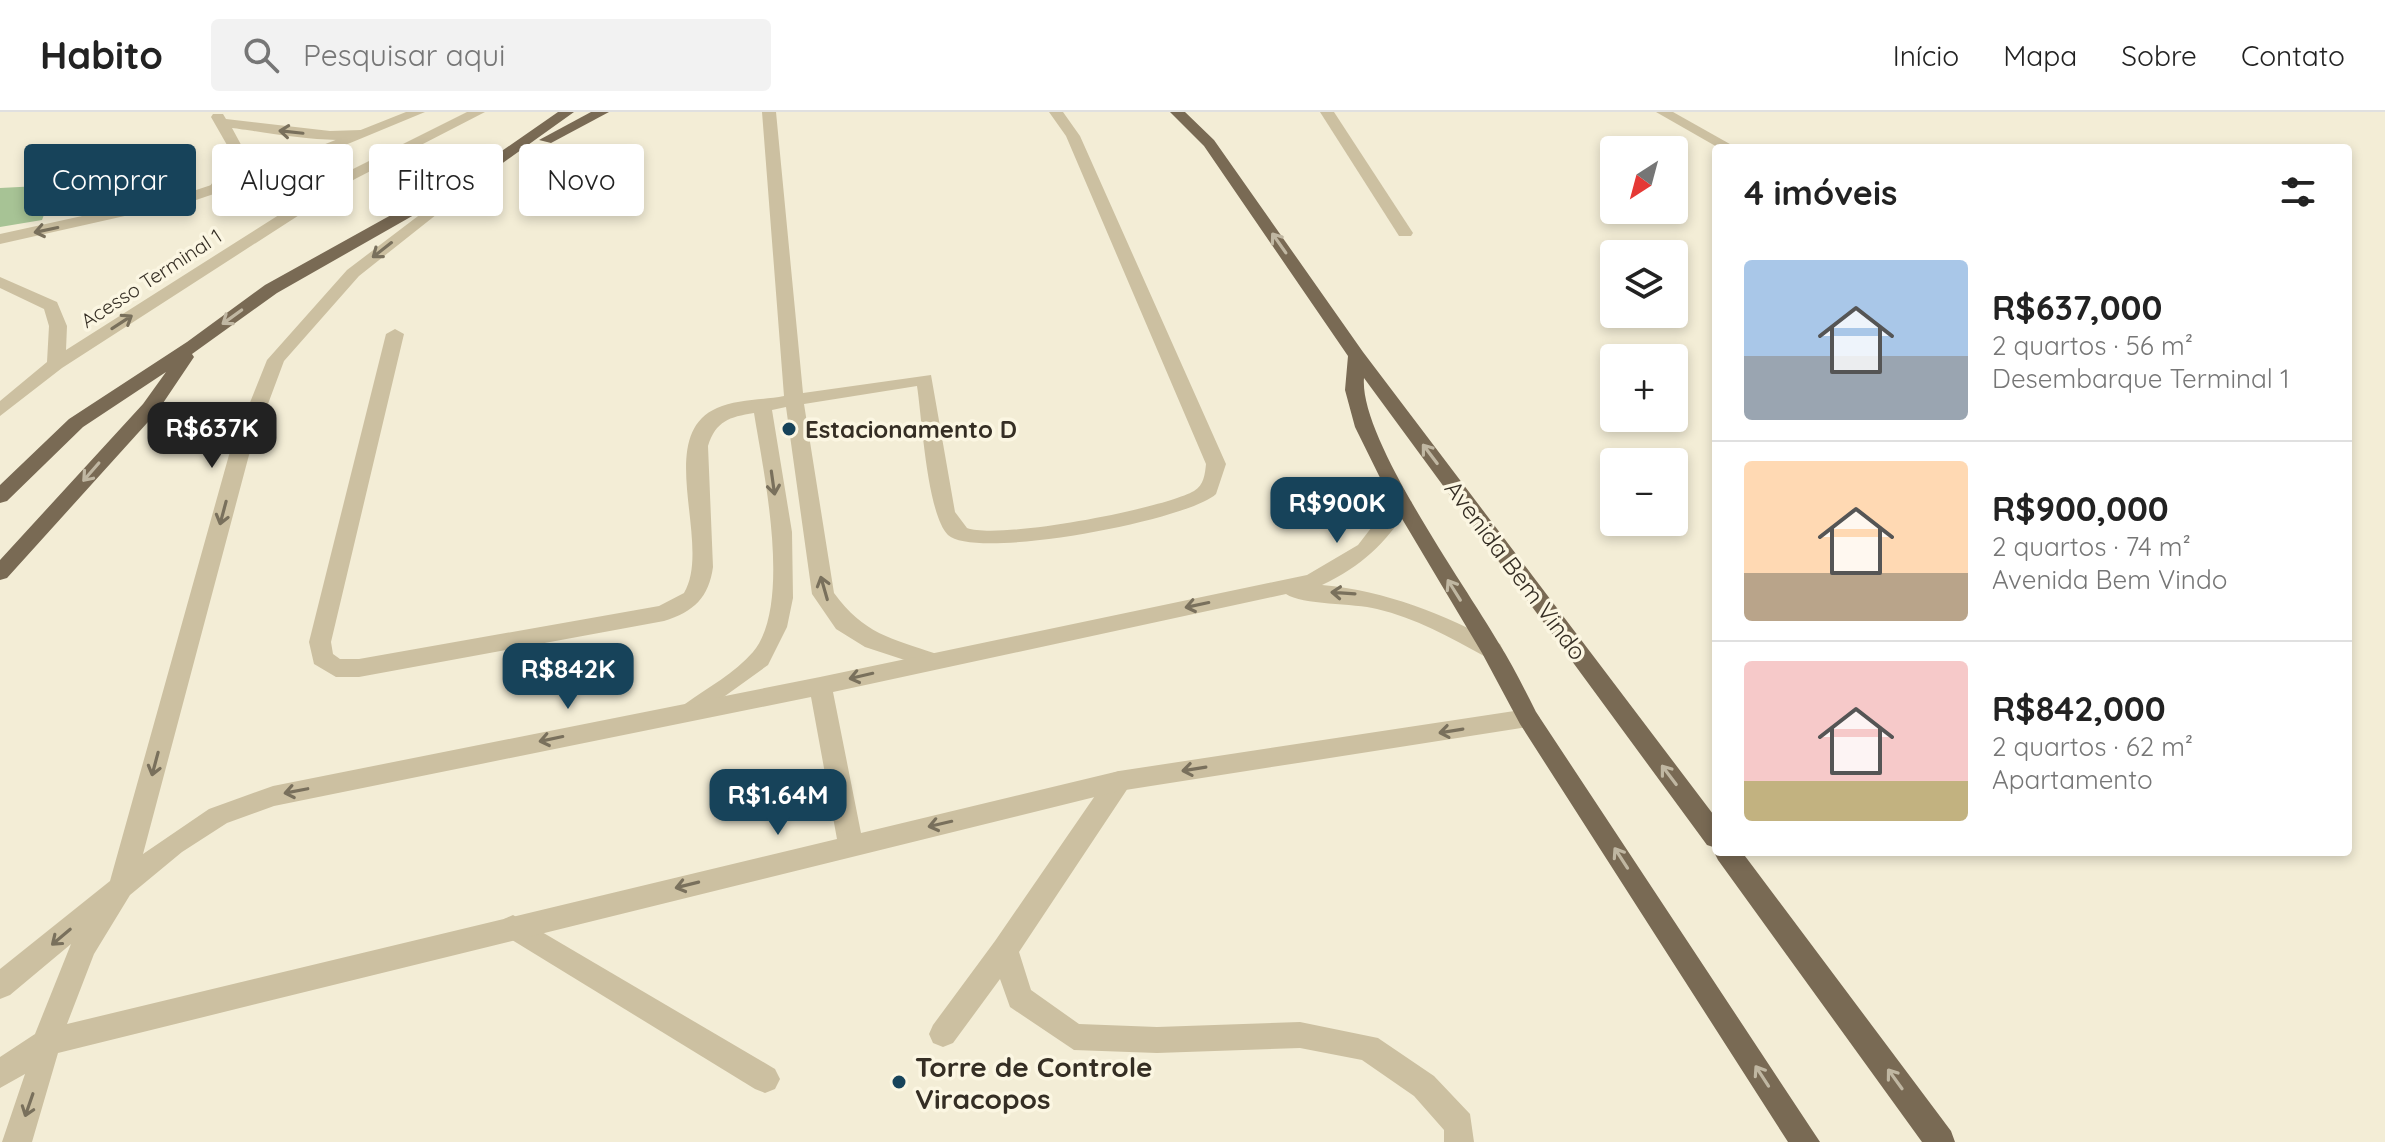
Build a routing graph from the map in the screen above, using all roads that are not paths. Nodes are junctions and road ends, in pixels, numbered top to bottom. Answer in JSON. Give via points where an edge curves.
{"nodes":[{"id":1,"x":418,"y":112,"type":"edge"},
{"id":2,"x":478,"y":112,"type":"edge"},
{"id":3,"x":567,"y":112,"type":"edge"},
{"id":4,"x":602,"y":112,"type":"edge"},
{"id":5,"x":769,"y":112,"type":"edge"},
{"id":6,"x":1056,"y":112,"type":"edge"},
{"id":7,"x":1177,"y":112,"type":"edge"},
{"id":8,"x":1327,"y":112,"type":"edge"},
{"id":9,"x":1663,"y":112,"type":"edge"},
{"id":10,"x":218,"y":118,"type":"edge"},
{"id":11,"x":361,"y":134,"type":"junction"},
{"id":12,"x":233,"y":144,"type":"edge"},
{"id":13,"x":336,"y":144,"type":"edge"},
{"id":14,"x":1723,"y":144,"type":"edge"},
{"id":15,"x":503,"y":157,"type":"edge"},
{"id":16,"x":503,"y":160,"type":"edge"},
{"id":17,"x":212,"y":189,"type":"edge"},
{"id":18,"x":401,"y":216,"type":"edge"},
{"id":19,"x":426,"y":216,"type":"edge"},
{"id":20,"x":1405,"y":233,"type":"dead end"},
{"id":21,"x":0,"y":239,"type":"edge"},
{"id":22,"x":0,"y":282,"type":"edge"},
{"id":23,"x":395,"y":334,"type":"dead end"},
{"id":24,"x":193,"y":346,"type":"junction"},
{"id":25,"x":1357,"y":356,"type":"junction"},
{"id":26,"x":56,"y":364,"type":"junction"},
{"id":27,"x":794,"y":401,"type":"junction"},
{"id":28,"x":762,"y":406,"type":"junction"},
{"id":29,"x":0,"y":410,"type":"edge"},
{"id":30,"x":0,"y":496,"type":"edge"},
{"id":31,"x":1402,"y":502,"type":"junction"},
{"id":32,"x":0,"y":573,"type":"edge"},
{"id":33,"x":1274,"y":590,"type":"junction"},
{"id":34,"x":1492,"y":650,"type":"junction"},
{"id":35,"x":929,"y":660,"type":"junction"},
{"id":36,"x":820,"y":686,"type":"junction"},
{"id":37,"x":693,"y":710,"type":"junction"},
{"id":38,"x":1528,"y":718,"type":"junction"},
{"id":39,"x":1119,"y":781,"type":"junction"},
{"id":40,"x":1712,"y":832,"type":"edge"},
{"id":41,"x":851,"y":845,"type":"junction"},
{"id":42,"x":1730,"y":856,"type":"edge"},
{"id":43,"x":121,"y":887,"type":"junction"},
{"id":44,"x":513,"y":927,"type":"junction"},
{"id":45,"x":1005,"y":950,"type":"junction"},
{"id":46,"x":0,"y":986,"type":"edge"},
{"id":47,"x":943,"y":1034,"type":"dead end"},
{"id":48,"x":45,"y":1043,"type":"junction"},
{"id":49,"x":0,"y":1074,"type":"edge"},
{"id":50,"x":765,"y":1079,"type":"dead end"},
{"id":51,"x":17,"y":1142,"type":"edge"},
{"id":52,"x":1459,"y":1142,"type":"edge"},
{"id":53,"x":1805,"y":1142,"type":"edge"},
{"id":54,"x":1940,"y":1142,"type":"edge"}],
"edges":[{"from":1,"to":11,"type":"street"},
{"from":26,"to":2,"type":"street","name":"Acesso Terminal 1","one_way":true,"via":[[350,176]]},
{"from":3,"to":15,"type":"main road"},
{"from":4,"to":16,"type":"main road"},
{"from":5,"to":27,"type":"street"},
{"from":6,"to":27,"type":"street","via":[[1073,136],[1216,464],[1214,483],[1202,495],[1173,505],[995,538],[969,537],[952,528],[945,512],[925,379]]},
{"from":25,"to":7,"type":"main road","name":"Avenida Bem Vindo","one_way":true,"via":[[1209,143]]},
{"from":8,"to":20,"type":"street"},
{"from":9,"to":14,"type":"street"},
{"from":11,"to":10,"type":"street","one_way":true,"via":[[330,135]]},
{"from":10,"to":12,"type":"street"},
{"from":11,"to":13,"type":"street"},
{"from":17,"to":21,"type":"street","one_way":true},
{"from":18,"to":24,"type":"main road","one_way":true,"via":[[271,289]]},
{"from":19,"to":43,"type":"street","one_way":true,"via":[[353,273],[276,360],[239,455]]},
{"from":22,"to":26,"type":"street","via":[[51,306],[58,326]]},
{"from":23,"to":28,"type":"street","via":[[320,642],[322,658],[336,668],[664,613],[694,597],[703,575],[697,468],[704,428],[723,412]]},
{"from":24,"to":30,"type":"main road","via":[[76,423]]},
{"from":24,"to":32,"type":"main road","one_way":true,"via":[[150,408]]},
{"from":25,"to":31,"type":"main road","via":[[1354,390],[1364,427]]},
{"from":40,"to":25,"type":"main road","name":"Avenida Bem Vindo","one_way":true},
{"from":26,"to":29,"type":"street","name":"Acesso Terminal 1"},
{"from":27,"to":28,"type":"street"},
{"from":35,"to":27,"type":"street","one_way":true,"via":[[873,641],[844,623],[823,594]]},
{"from":28,"to":37,"type":"street","one_way":true,"via":[[781,538],[778,624],[764,656]]},
{"from":31,"to":33,"type":"street","via":[[1382,534],[1354,562],[1312,581]]},
{"from":34,"to":31,"type":"main road","one_way":true},
{"from":34,"to":33,"type":"street","one_way":true,"via":[[1428,615],[1391,602],[1354,594]]},
{"from":33,"to":35,"type":"street","one_way":true},
{"from":34,"to":38,"type":"main road"},
{"from":35,"to":36,"type":"street","one_way":true},
{"from":36,"to":37,"type":"street"},
{"from":36,"to":41,"type":"street"},
{"from":37,"to":43,"type":"street","one_way":true,"via":[[273,796],[218,816]]},
{"from":38,"to":39,"type":"street","one_way":true},
{"from":53,"to":38,"type":"main road","one_way":true},
{"from":39,"to":41,"type":"street","one_way":true},
{"from":39,"to":45,"type":"street"},
{"from":41,"to":44,"type":"street","one_way":true},
{"from":54,"to":42,"type":"main road","one_way":true},
{"from":43,"to":46,"type":"street","one_way":true},
{"from":43,"to":48,"type":"street","via":[[83,948]]},
{"from":44,"to":48,"type":"street"},
{"from":44,"to":50,"type":"street"},
{"from":45,"to":47,"type":"street"},
{"from":45,"to":52,"type":"street","via":[[1020,998],[1074,1037],[1300,1035],[1368,1048],[1424,1086],[1459,1124]]},
{"from":48,"to":49,"type":"street"},
{"from":48,"to":51,"type":"street","one_way":true}]}
